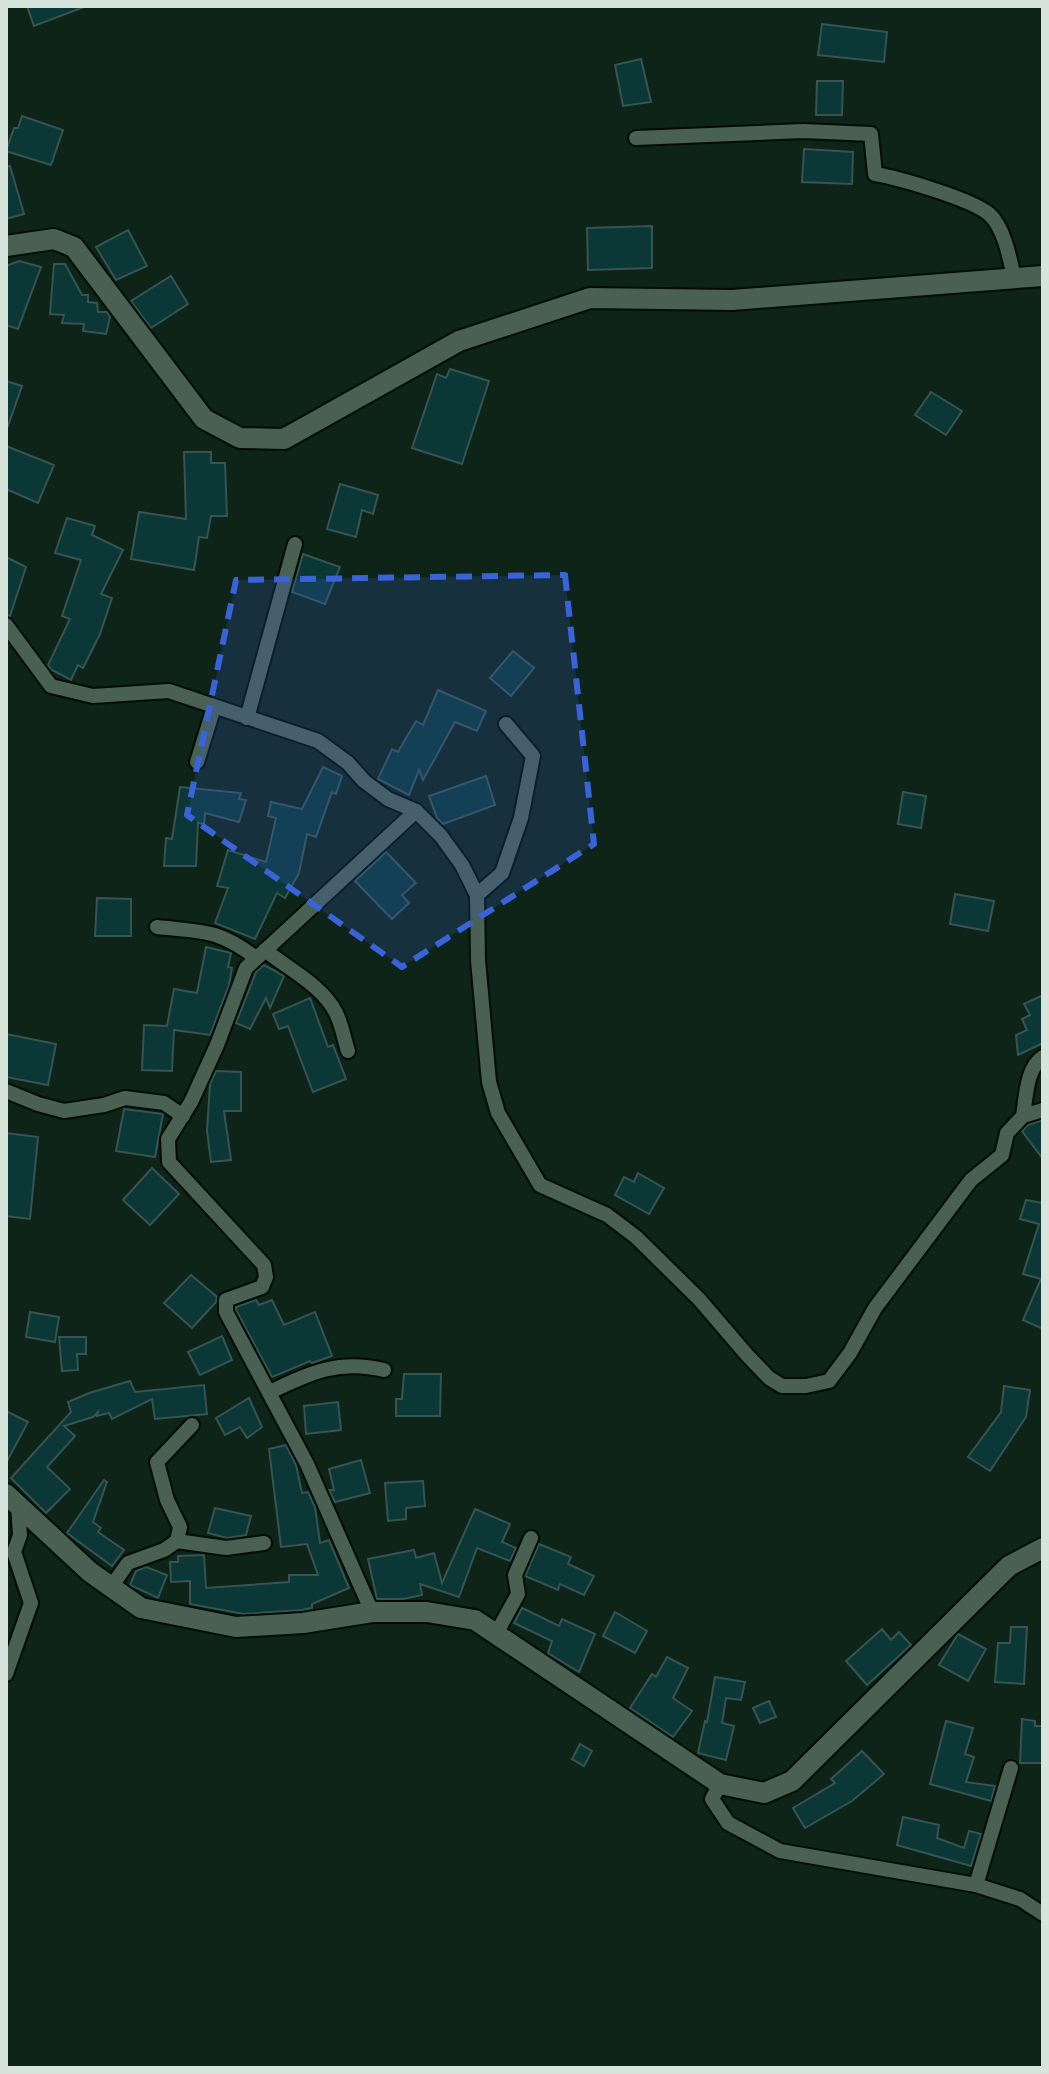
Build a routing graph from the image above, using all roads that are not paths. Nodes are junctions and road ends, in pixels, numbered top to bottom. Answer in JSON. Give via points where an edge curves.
{"nodes":[{"id":1,"x":636,"y":138,"type":"dead end"},
{"id":2,"x":6,"y":246,"type":"edge"},
{"id":3,"x":1043,"y":276,"type":"edge"},
{"id":4,"x":1014,"y":278,"type":"junction"},
{"id":5,"x":295,"y":544,"type":"dead end"},
{"id":6,"x":6,"y":625,"type":"edge"},
{"id":7,"x":214,"y":707,"type":"junction"},
{"id":8,"x":247,"y":718,"type":"junction"},
{"id":9,"x":506,"y":724,"type":"dead end"},
{"id":10,"x":197,"y":762,"type":"dead end"},
{"id":11,"x":416,"y":811,"type":"junction"},
{"id":12,"x":477,"y":895,"type":"junction"},
{"id":13,"x":157,"y":927,"type":"dead end"},
{"id":14,"x":261,"y":954,"type":"junction"},
{"id":15,"x":348,"y":1051,"type":"dead end"},
{"id":16,"x":1043,"y":1057,"type":"edge"},
{"id":17,"x":6,"y":1091,"type":"edge"},
{"id":18,"x":1043,"y":1110,"type":"edge"},
{"id":19,"x":183,"y":1116,"type":"junction"},
{"id":20,"x":1023,"y":1116,"type":"junction"},
{"id":21,"x":384,"y":1370,"type":"dead end"},
{"id":22,"x":270,"y":1392,"type":"junction"},
{"id":23,"x":192,"y":1425,"type":"dead end"},
{"id":24,"x":12,"y":1500,"type":"edge"},
{"id":25,"x":531,"y":1538,"type":"dead end"},
{"id":26,"x":177,"y":1541,"type":"junction"},
{"id":27,"x":264,"y":1543,"type":"dead end"},
{"id":28,"x":1043,"y":1548,"type":"edge"},
{"id":29,"x":10,"y":1549,"type":"edge"},
{"id":30,"x":111,"y":1587,"type":"junction"},
{"id":31,"x":372,"y":1612,"type":"junction"},
{"id":32,"x":496,"y":1634,"type":"junction"},
{"id":33,"x":6,"y":1674,"type":"edge"},
{"id":34,"x":1011,"y":1768,"type":"dead end"},
{"id":35,"x":720,"y":1784,"type":"junction"},
{"id":36,"x":976,"y":1885,"type":"junction"},
{"id":37,"x":1043,"y":1914,"type":"edge"}],
"edges":[{"from":1,"to":4,"type":"street","via":[[803,131],[871,134],[875,174],[964,200],[991,214],[1008,248]]},
{"from":2,"to":4,"type":"street","via":[[54,239],[74,247],[204,419],[240,438],[284,439],[459,341],[590,298],[732,300]]},
{"from":3,"to":4,"type":"street"},
{"from":5,"to":8,"type":"street"},
{"from":6,"to":7,"type":"street","via":[[51,686],[93,696],[169,691]]},
{"from":7,"to":8,"type":"street"},
{"from":7,"to":10,"type":"street"},
{"from":8,"to":11,"type":"street","via":[[318,741],[388,799]]},
{"from":9,"to":12,"type":"street","via":[[533,756],[529,782],[502,873]]},
{"from":11,"to":12,"type":"street","via":[[441,836]]},
{"from":11,"to":14,"type":"street"},
{"from":12,"to":20,"type":"street","via":[[489,1082],[498,1113],[540,1185],[607,1215],[636,1237],[782,1386],[829,1381],[875,1308],[971,1180],[1002,1155],[1007,1133]]},
{"from":13,"to":14,"type":"street","via":[[218,934]]},
{"from":14,"to":15,"type":"street","via":[[315,985],[336,1012]]},
{"from":14,"to":19,"type":"street","via":[[246,968]]},
{"from":16,"to":20,"type":"street","via":[[1030,1079]]},
{"from":17,"to":19,"type":"street","via":[[64,1111],[125,1098],[164,1103]]},
{"from":18,"to":20,"type":"street"},
{"from":19,"to":22,"type":"street","via":[[168,1139],[169,1162],[264,1265],[262,1287],[226,1300],[226,1312]]},
{"from":21,"to":22,"type":"street","via":[[330,1367]]},
{"from":22,"to":31,"type":"street"},
{"from":23,"to":26,"type":"street","via":[[157,1462],[180,1527]]},
{"from":24,"to":29,"type":"street","via":[[20,1535]]},
{"from":24,"to":30,"type":"street"},
{"from":25,"to":32,"type":"street","via":[[515,1575],[518,1594]]},
{"from":26,"to":27,"type":"street","via":[[226,1548]]},
{"from":26,"to":30,"type":"street","via":[[128,1563]]},
{"from":28,"to":35,"type":"street","via":[[1009,1566],[792,1781],[764,1793]]},
{"from":29,"to":33,"type":"street","via":[[31,1603]]},
{"from":30,"to":31,"type":"street","via":[[141,1608],[236,1627]]},
{"from":31,"to":32,"type":"street","via":[[427,1612],[475,1620]]},
{"from":32,"to":35,"type":"street"},
{"from":34,"to":36,"type":"street"},
{"from":35,"to":36,"type":"street","via":[[712,1799],[728,1823],[780,1851]]},
{"from":36,"to":37,"type":"street","via":[[1020,1899]]}]}
